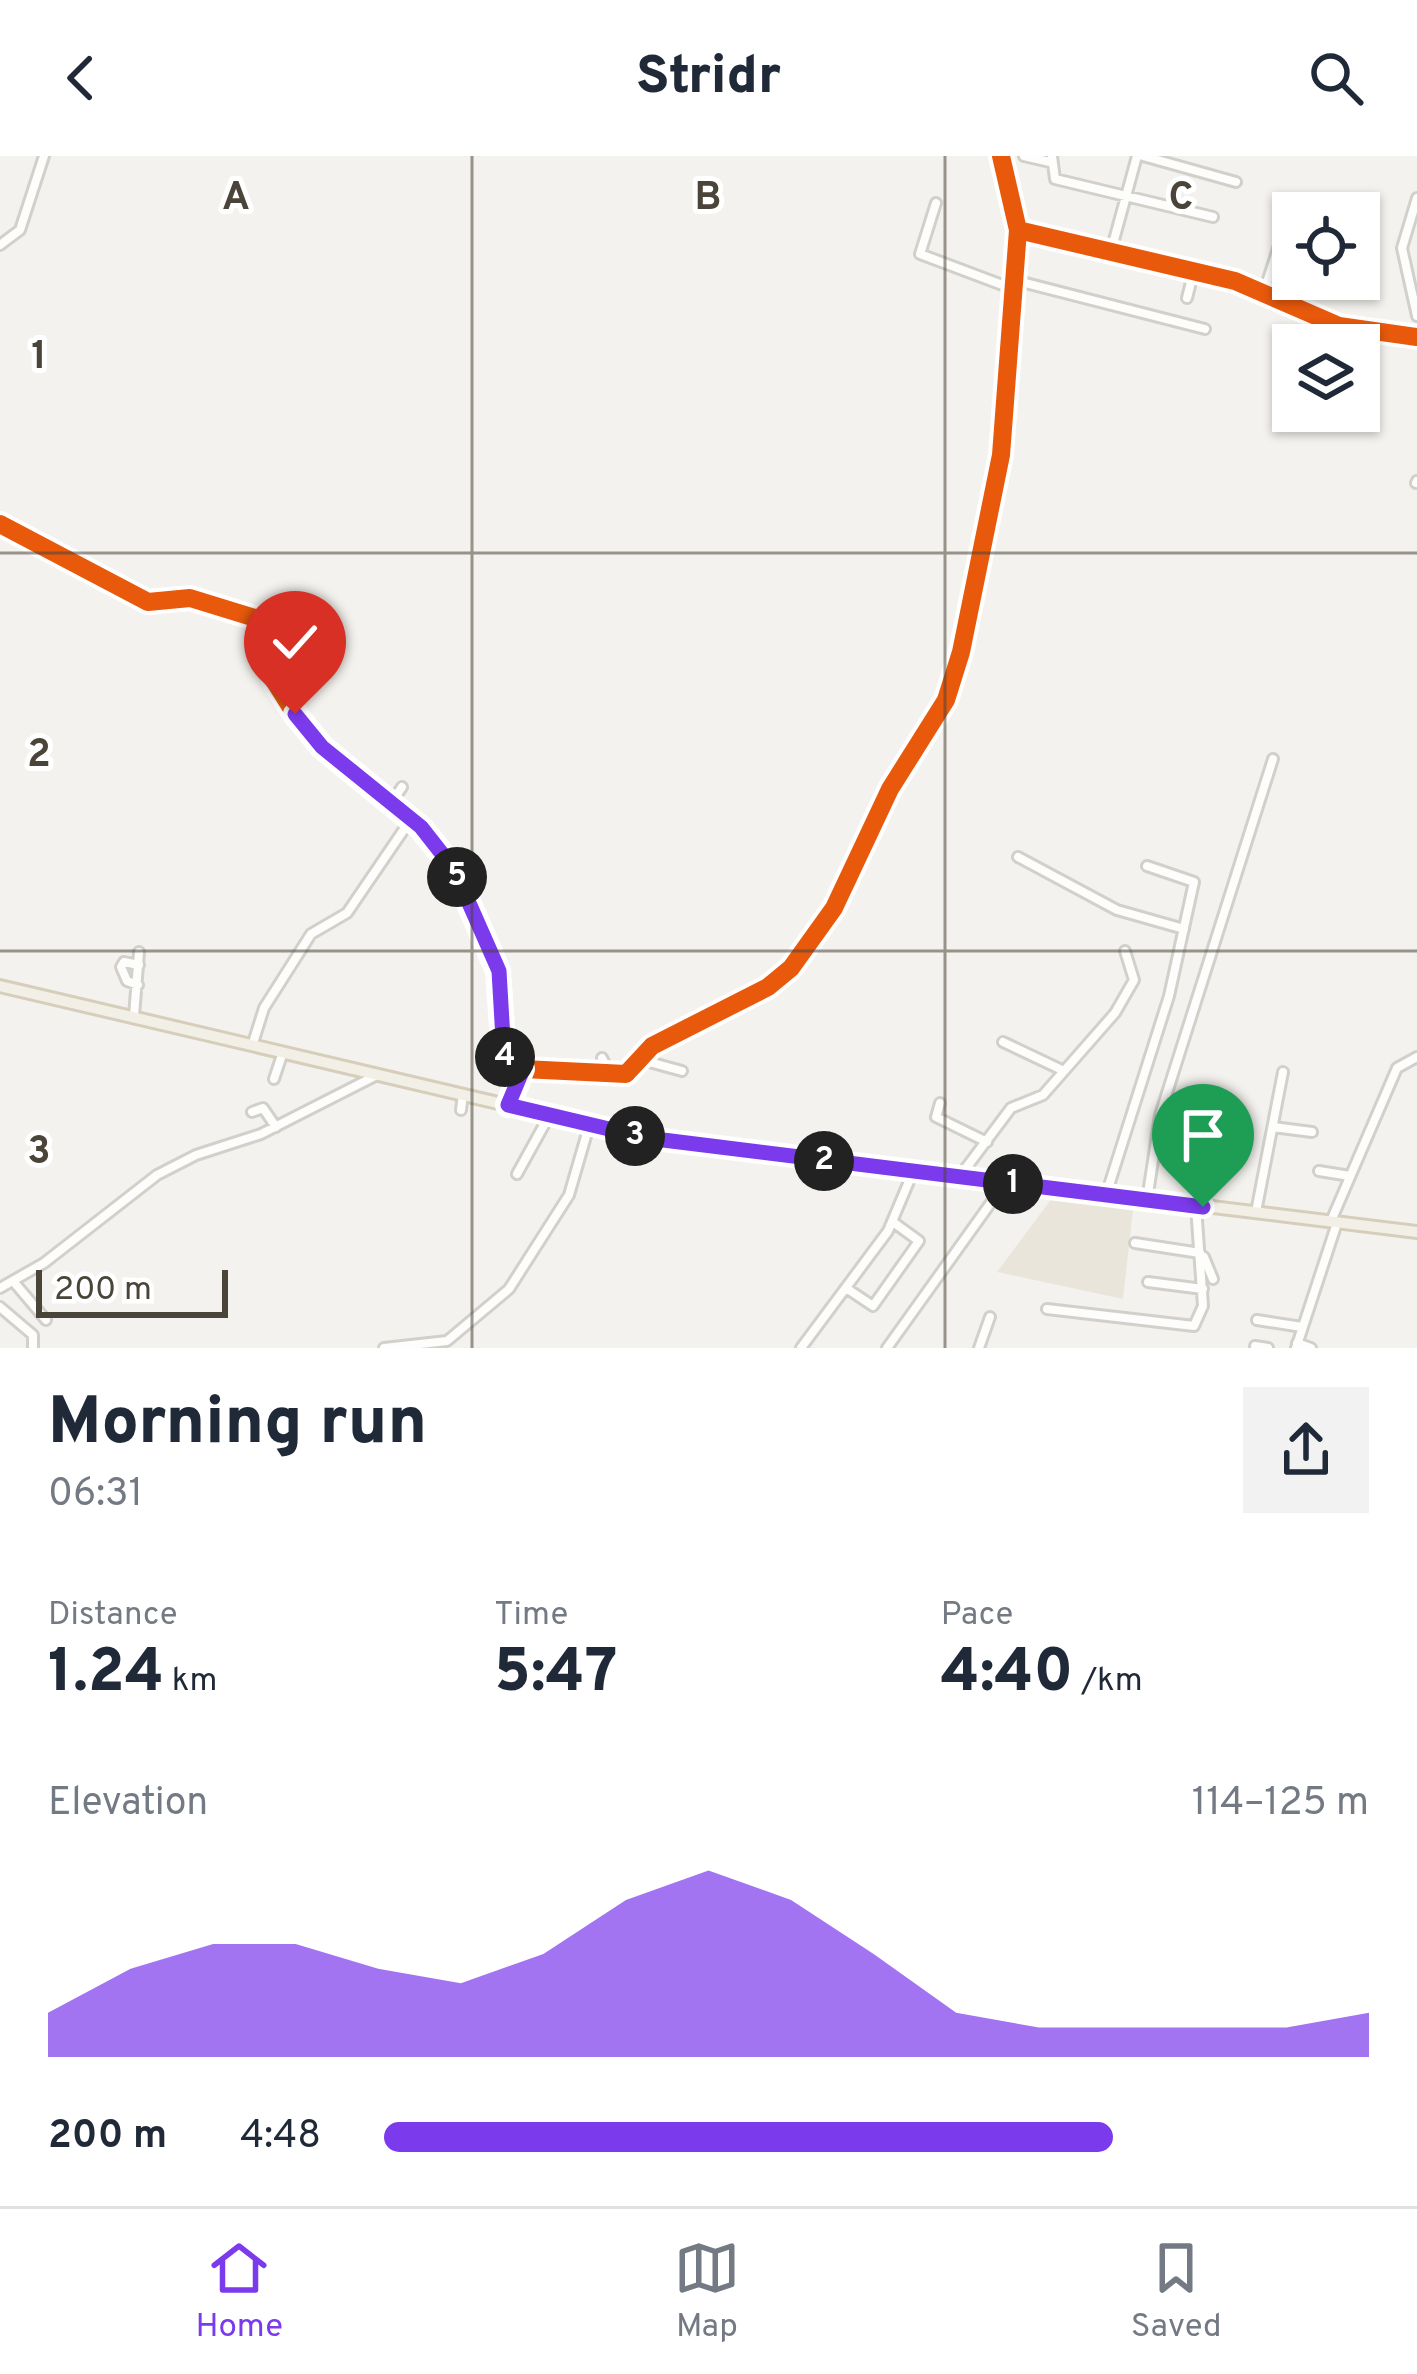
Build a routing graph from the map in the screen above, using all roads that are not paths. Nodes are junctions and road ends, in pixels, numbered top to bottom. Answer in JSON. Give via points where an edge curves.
{"nodes":[{"id":1,"x":44,"y":156,"type":"edge"},
{"id":2,"x":1001,"y":156,"type":"edge"},
{"id":3,"x":1024,"y":156,"type":"edge"},
{"id":4,"x":1140,"y":156,"type":"edge"},
{"id":5,"x":1051,"y":159,"type":"edge"},
{"id":6,"x":1236,"y":182,"type":"dead end"},
{"id":7,"x":1125,"y":197,"type":"junction"},
{"id":8,"x":1417,"y":199,"type":"edge"},
{"id":9,"x":936,"y":202,"type":"dead end"},
{"id":10,"x":1213,"y":217,"type":"dead end"},
{"id":11,"x":1018,"y":230,"type":"junction"},
{"id":12,"x":0,"y":245,"type":"edge"},
{"id":13,"x":1111,"y":251,"type":"junction"},
{"id":14,"x":1272,"y":268,"type":"edge"},
{"id":15,"x":1194,"y":270,"type":"junction"},
{"id":16,"x":1014,"y":285,"type":"junction"},
{"id":17,"x":1264,"y":292,"type":"junction"},
{"id":18,"x":1187,"y":298,"type":"dead end"},
{"id":19,"x":1417,"y":316,"type":"edge"},
{"id":20,"x":1205,"y":329,"type":"dead end"},
{"id":21,"x":1417,"y":337,"type":"edge"},
{"id":22,"x":0,"y":524,"type":"edge"},
{"id":23,"x":1273,"y":759,"type":"dead end"},
{"id":24,"x":402,"y":787,"type":"dead end"},
{"id":25,"x":390,"y":805,"type":"junction"},
{"id":26,"x":411,"y":819,"type":"junction"},
{"id":27,"x":1018,"y":857,"type":"dead end"},
{"id":28,"x":1148,"y":866,"type":"dead end"},
{"id":29,"x":1184,"y":928,"type":"junction"},
{"id":30,"x":1125,"y":951,"type":"dead end"},
{"id":31,"x":139,"y":952,"type":"dead end"},
{"id":32,"x":140,"y":965,"type":"junction"},
{"id":33,"x":137,"y":985,"type":"junction"},
{"id":34,"x":0,"y":986,"type":"edge"},
{"id":35,"x":134,"y":1016,"type":"junction"},
{"id":36,"x":1003,"y":1042,"type":"dead end"},
{"id":37,"x":253,"y":1043,"type":"junction"},
{"id":38,"x":284,"y":1050,"type":"junction"},
{"id":39,"x":1417,"y":1057,"type":"edge"},
{"id":40,"x":602,"y":1058,"type":"dead end"},
{"id":41,"x":642,"y":1060,"type":"junction"},
{"id":42,"x":523,"y":1069,"type":"junction"},
{"id":43,"x":1062,"y":1070,"type":"junction"},
{"id":44,"x":682,"y":1071,"type":"dead end"},
{"id":45,"x":1283,"y":1072,"type":"dead end"},
{"id":46,"x":378,"y":1074,"type":"junction"},
{"id":47,"x":612,"y":1076,"type":"junction"},
{"id":48,"x":274,"y":1079,"type":"dead end"},
{"id":49,"x":463,"y":1094,"type":"junction"},
{"id":50,"x":940,"y":1103,"type":"dead end"},
{"id":51,"x":508,"y":1105,"type":"junction"},
{"id":52,"x":461,"y":1110,"type":"dead end"},
{"id":53,"x":252,"y":1112,"type":"dead end"},
{"id":54,"x":550,"y":1116,"type":"junction"},
{"id":55,"x":590,"y":1126,"type":"junction"},
{"id":56,"x":276,"y":1127,"type":"junction"},
{"id":57,"x":1273,"y":1127,"type":"junction"},
{"id":58,"x":1312,"y":1132,"type":"dead end"},
{"id":59,"x":987,"y":1142,"type":"junction"},
{"id":60,"x":1319,"y":1171,"type":"dead end"},
{"id":61,"x":913,"y":1172,"type":"junction"},
{"id":62,"x":518,"y":1174,"type":"dead end"},
{"id":63,"x":1350,"y":1176,"type":"junction"},
{"id":64,"x":960,"y":1178,"type":"junction"},
{"id":65,"x":1006,"y":1183,"type":"junction"},
{"id":66,"x":1106,"y":1195,"type":"junction"},
{"id":67,"x":1147,"y":1200,"type":"junction"},
{"id":68,"x":1199,"y":1207,"type":"junction"},
{"id":69,"x":1256,"y":1214,"type":"junction"},
{"id":70,"x":893,"y":1222,"type":"junction"},
{"id":71,"x":1334,"y":1223,"type":"junction"},
{"id":72,"x":1417,"y":1232,"type":"edge"},
{"id":73,"x":1135,"y":1244,"type":"dead end"},
{"id":74,"x":1200,"y":1252,"type":"junction"},
{"id":75,"x":1213,"y":1279,"type":"dead end"},
{"id":76,"x":14,"y":1281,"type":"junction"},
{"id":77,"x":1148,"y":1282,"type":"dead end"},
{"id":78,"x":0,"y":1288,"type":"edge"},
{"id":79,"x":846,"y":1288,"type":"junction"},
{"id":80,"x":1203,"y":1289,"type":"junction"},
{"id":81,"x":0,"y":1307,"type":"edge"},
{"id":82,"x":1047,"y":1309,"type":"dead end"},
{"id":83,"x":990,"y":1317,"type":"dead end"},
{"id":84,"x":46,"y":1320,"type":"dead end"},
{"id":85,"x":1257,"y":1320,"type":"dead end"},
{"id":86,"x":1302,"y":1327,"type":"junction"},
{"id":87,"x":448,"y":1345,"type":"edge"},
{"id":88,"x":1297,"y":1345,"type":"edge"},
{"id":89,"x":1255,"y":1346,"type":"edge"},
{"id":90,"x":33,"y":1348,"type":"edge"},
{"id":91,"x":384,"y":1348,"type":"edge"},
{"id":92,"x":801,"y":1348,"type":"edge"},
{"id":93,"x":887,"y":1348,"type":"edge"},
{"id":94,"x":979,"y":1348,"type":"edge"},
{"id":95,"x":1268,"y":1348,"type":"edge"},
{"id":96,"x":1311,"y":1348,"type":"edge"}],
"edges":[{"from":1,"to":12,"type":"street","via":[[20,230]]},
{"from":2,"to":11,"type":"street"},
{"from":3,"to":5,"type":"street"},
{"from":4,"to":6,"type":"street"},
{"from":4,"to":7,"type":"street"},
{"from":5,"to":7,"type":"street","via":[[1055,179]]},
{"from":7,"to":10,"type":"street"},
{"from":7,"to":13,"type":"street"},
{"from":8,"to":19,"type":"street","via":[[1402,248]]},
{"from":9,"to":16,"type":"street","via":[[920,254]]},
{"from":11,"to":13,"type":"street"},
{"from":11,"to":16,"type":"street"},
{"from":13,"to":15,"type":"street"},
{"from":14,"to":17,"type":"street"},
{"from":15,"to":17,"type":"street"},
{"from":15,"to":18,"type":"street"},
{"from":16,"to":20,"type":"street"},
{"from":16,"to":41,"type":"street","via":[[1001,455],[946,700],[890,789],[834,908],[791,968],[652,1046]]},
{"from":17,"to":21,"type":"street","via":[[1339,326]]},
{"from":22,"to":25,"type":"street","via":[[148,602],[190,598],[255,618],[275,682],[295,714]]},
{"from":23,"to":67,"type":"street","via":[[1160,1115]]},
{"from":24,"to":25,"type":"street"},
{"from":25,"to":26,"type":"street"},
{"from":26,"to":37,"type":"street","via":[[347,913],[311,934],[264,1008]]},
{"from":26,"to":42,"type":"street","via":[[454,869],[499,971],[504,1056]]},
{"from":27,"to":29,"type":"street","via":[[1117,910]]},
{"from":28,"to":29,"type":"street","via":[[1194,882]]},
{"from":29,"to":66,"type":"street"},
{"from":30,"to":43,"type":"street","via":[[1131,990]]},
{"from":31,"to":32,"type":"street"},
{"from":32,"to":33,"type":"street"},
{"from":32,"to":33,"type":"street","via":[[121,968]]},
{"from":33,"to":35,"type":"street"},
{"from":34,"to":35,"type":"main road"},
{"from":35,"to":37,"type":"main road"},
{"from":36,"to":43,"type":"street"},
{"from":37,"to":38,"type":"main road"},
{"from":38,"to":46,"type":"main road"},
{"from":38,"to":48,"type":"street"},
{"from":39,"to":63,"type":"street","via":[[1397,1068]]},
{"from":40,"to":47,"type":"street"},
{"from":41,"to":44,"type":"street"},
{"from":41,"to":47,"type":"street"},
{"from":42,"to":47,"type":"street"},
{"from":42,"to":51,"type":"street"},
{"from":43,"to":59,"type":"street","via":[[1040,1097],[1011,1108]]},
{"from":45,"to":57,"type":"street"},
{"from":46,"to":49,"type":"main road"},
{"from":46,"to":56,"type":"street"},
{"from":49,"to":51,"type":"main road"},
{"from":49,"to":52,"type":"street"},
{"from":50,"to":59,"type":"street","via":[[936,1117]]},
{"from":51,"to":54,"type":"main road"},
{"from":53,"to":56,"type":"street","via":[[263,1108]]},
{"from":54,"to":55,"type":"main road"},
{"from":54,"to":62,"type":"street"},
{"from":55,"to":61,"type":"main road"},
{"from":55,"to":87,"type":"street","via":[[569,1195],[518,1279]]},
{"from":56,"to":76,"type":"street","via":[[158,1175]]},
{"from":57,"to":58,"type":"street"},
{"from":57,"to":69,"type":"street"},
{"from":59,"to":64,"type":"street"},
{"from":60,"to":63,"type":"street"},
{"from":61,"to":64,"type":"main road"},
{"from":61,"to":70,"type":"street"},
{"from":63,"to":71,"type":"street"},
{"from":64,"to":65,"type":"main road"},
{"from":65,"to":66,"type":"main road"},
{"from":65,"to":93,"type":"street"},
{"from":66,"to":67,"type":"main road"},
{"from":67,"to":68,"type":"main road"},
{"from":68,"to":69,"type":"main road"},
{"from":68,"to":74,"type":"street"},
{"from":68,"to":75,"type":"street"},
{"from":69,"to":71,"type":"main road"},
{"from":70,"to":79,"type":"street"},
{"from":70,"to":79,"type":"street","via":[[919,1241],[902,1270],[873,1306]]},
{"from":71,"to":72,"type":"main road"},
{"from":71,"to":86,"type":"street"},
{"from":73,"to":74,"type":"street"},
{"from":74,"to":80,"type":"street"},
{"from":76,"to":78,"type":"street"},
{"from":76,"to":84,"type":"street"},
{"from":77,"to":80,"type":"street"},
{"from":79,"to":92,"type":"street"},
{"from":80,"to":82,"type":"street","via":[[1202,1313],[1189,1327]]},
{"from":81,"to":90,"type":"street","via":[[34,1335]]},
{"from":83,"to":94,"type":"street"},
{"from":85,"to":86,"type":"street"},
{"from":86,"to":88,"type":"street"},
{"from":87,"to":91,"type":"street"},
{"from":88,"to":96,"type":"street"},
{"from":89,"to":95,"type":"street"}]}
